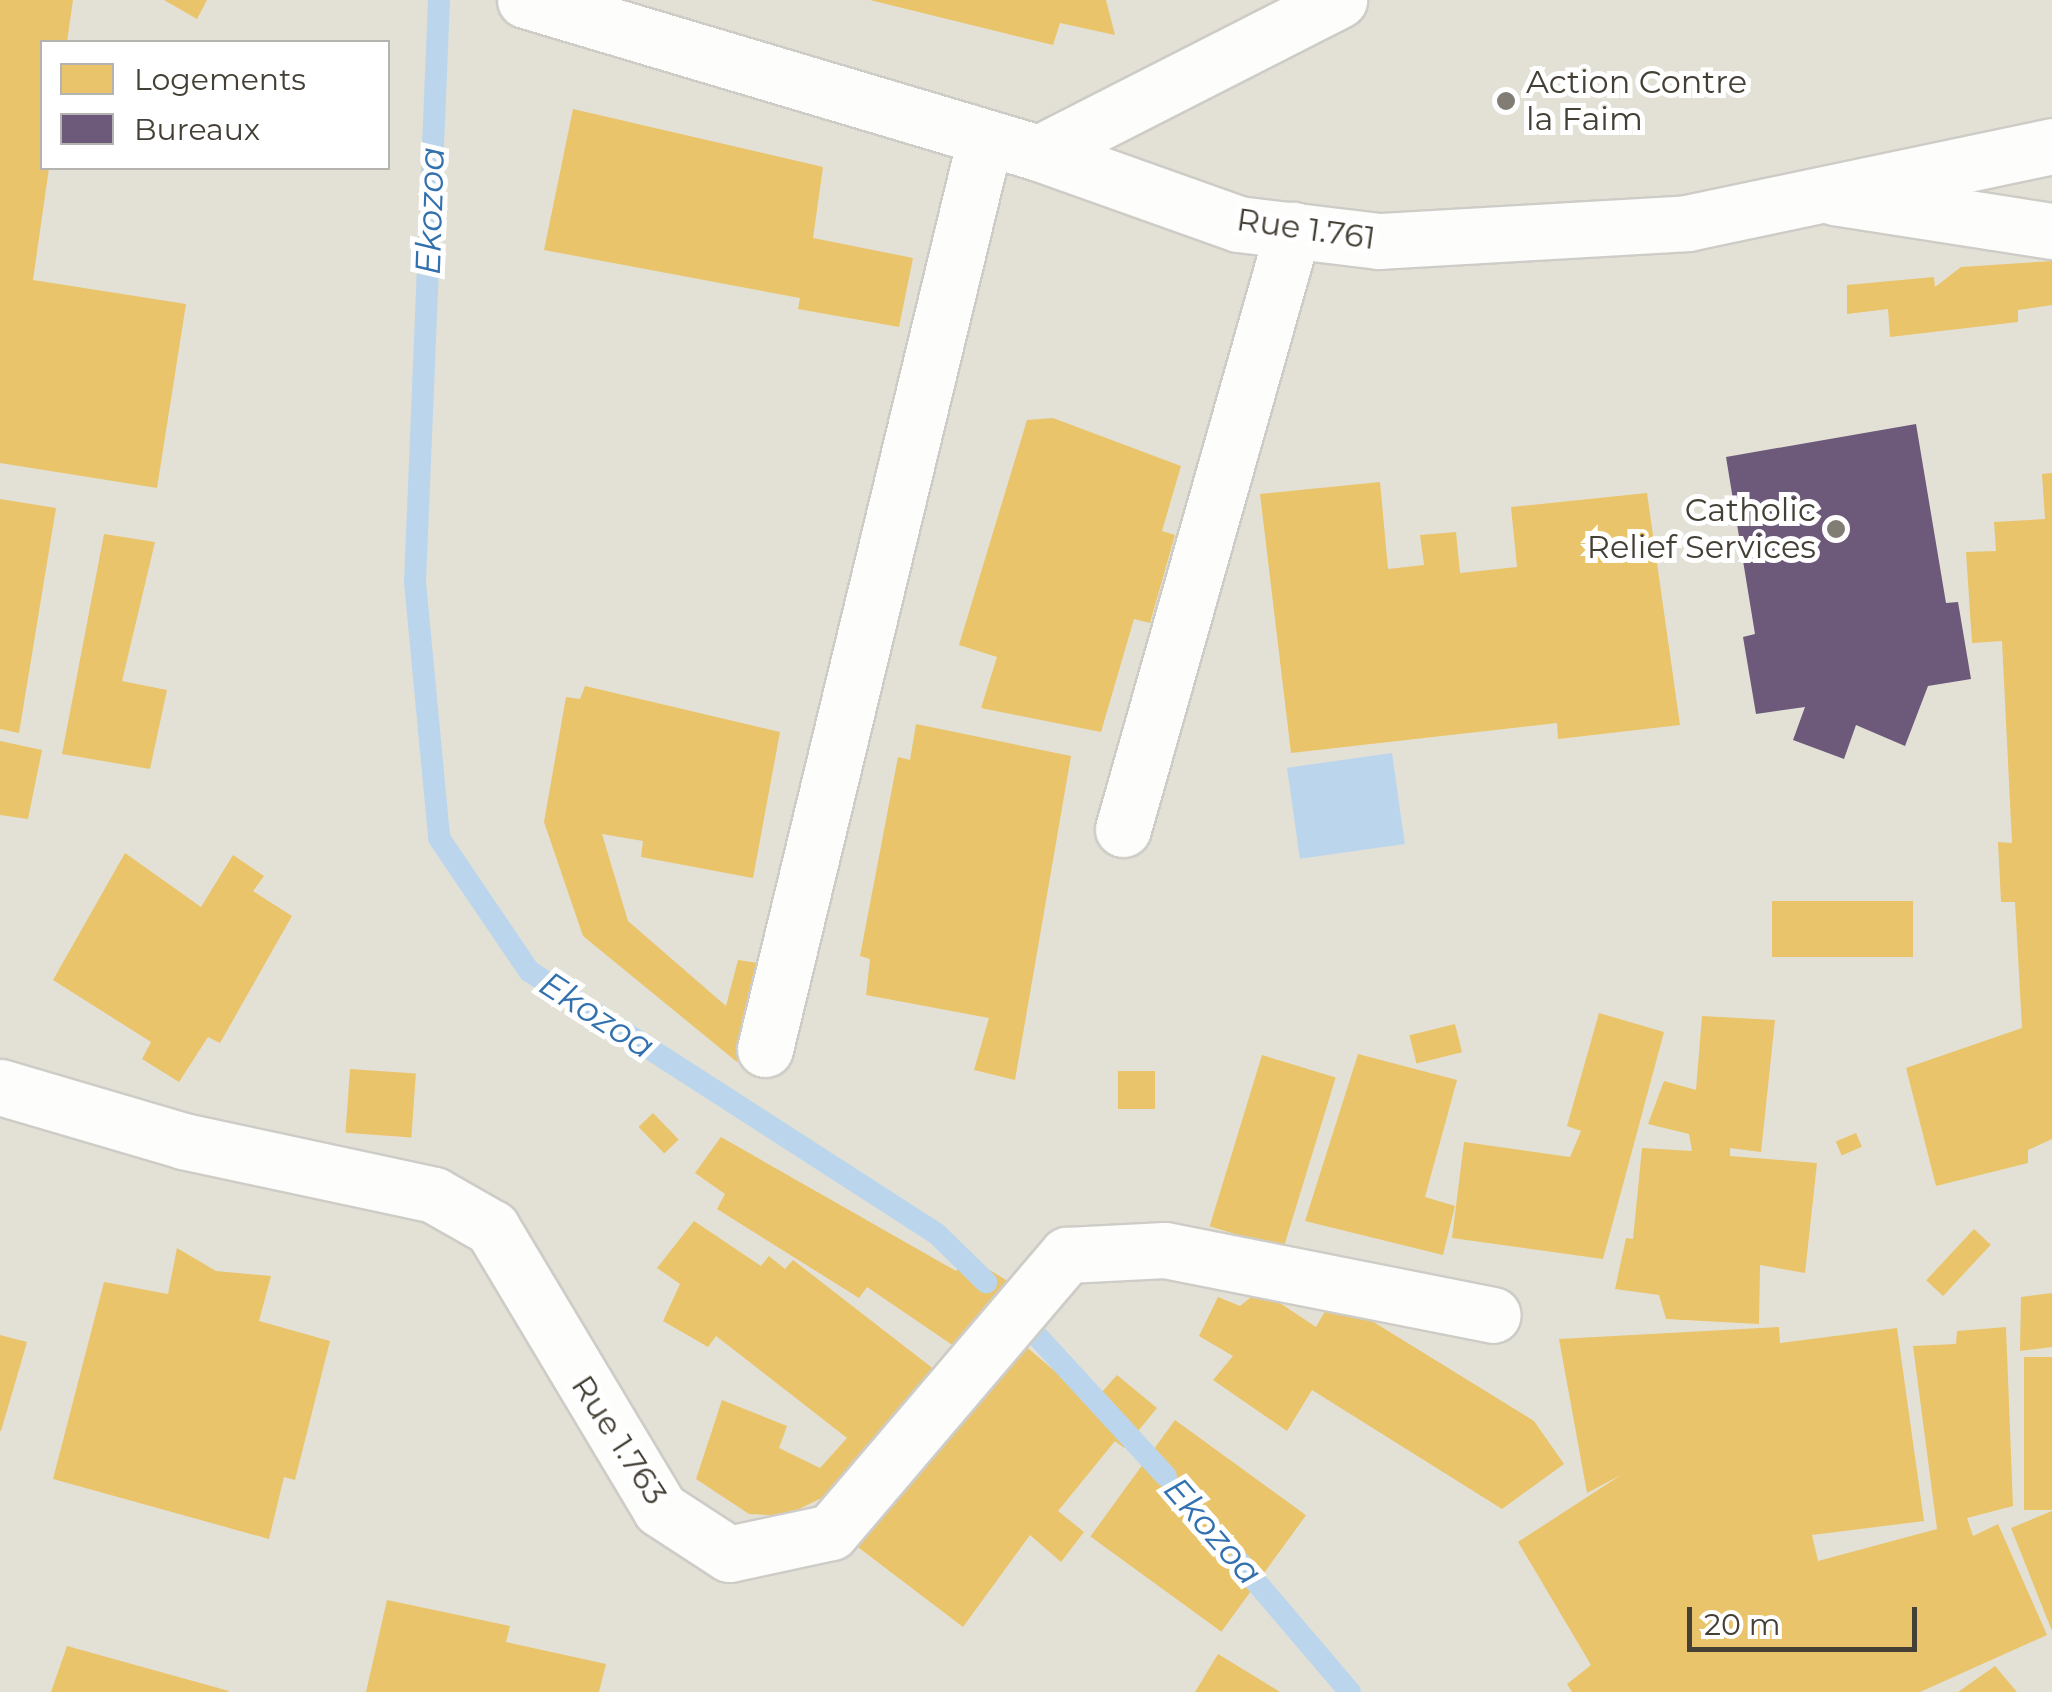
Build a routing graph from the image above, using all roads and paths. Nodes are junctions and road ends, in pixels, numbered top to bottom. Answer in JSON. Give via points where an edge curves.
{"nodes":[{"id":1,"x":524,"y":0,"type":"edge"},
{"id":2,"x":1339,"y":0,"type":"edge"},
{"id":3,"x":984,"y":143,"type":"junction"},
{"id":4,"x":2052,"y":146,"type":"edge"},
{"id":5,"x":1039,"y":154,"type":"junction"},
{"id":6,"x":1812,"y":193,"type":"junction"},
{"id":7,"x":1293,"y":230,"type":"junction"},
{"id":8,"x":2052,"y":230,"type":"edge"},
{"id":9,"x":1123,"y":830,"type":"dead end"},
{"id":10,"x":766,"y":1049,"type":"dead end"},
{"id":11,"x":0,"y":1086,"type":"edge"},
{"id":12,"x":1493,"y":1315,"type":"dead end"}],
"edges":[{"from":1,"to":3,"type":"street","name":"Rue 1.761"},
{"from":2,"to":5,"type":"street"},
{"from":3,"to":5,"type":"street","name":"Rue 1.761"},
{"from":3,"to":10,"type":"street"},
{"from":4,"to":6,"type":"street","name":"Rue 1.761"},
{"from":5,"to":7,"type":"street","name":"Rue 1.761","via":[[1238,224]]},
{"from":6,"to":7,"type":"street","name":"Rue 1.761","via":[[1687,222],[1379,241]]},
{"from":6,"to":8,"type":"street"},
{"from":7,"to":9,"type":"street"},
{"from":11,"to":12,"type":"street","name":"Rue 1.763","via":[[183,1142],[434,1195],[492,1228],[660,1509],[729,1554],[831,1532],[1067,1255],[1165,1250]]}]}
